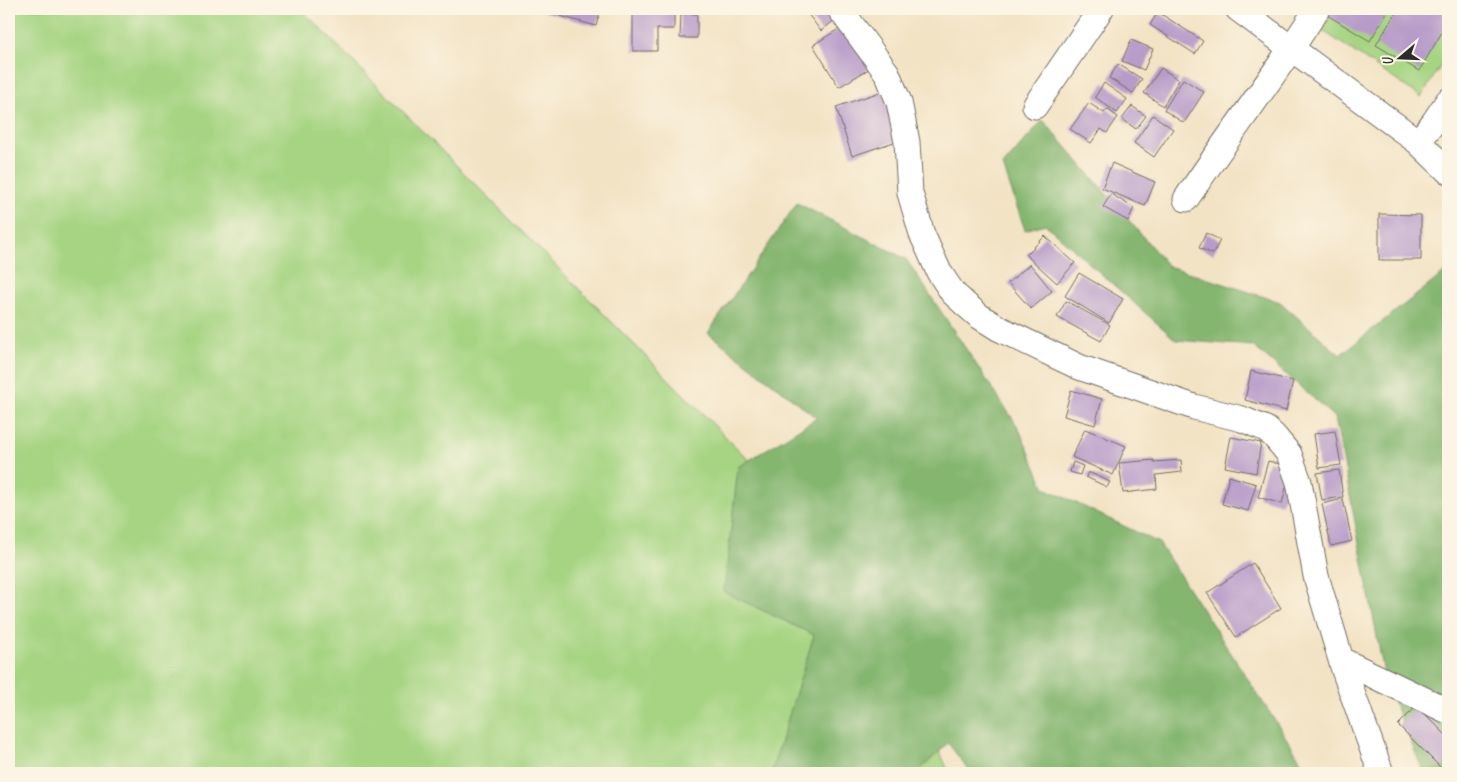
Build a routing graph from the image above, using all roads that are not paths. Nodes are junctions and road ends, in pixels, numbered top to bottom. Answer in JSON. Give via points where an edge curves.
{"nodes":[{"id":1,"x":840,"y":9,"type":"edge"},
{"id":2,"x":1101,"y":9,"type":"edge"},
{"id":3,"x":1238,"y":9,"type":"edge"},
{"id":4,"x":1317,"y":9,"type":"edge"},
{"id":5,"x":1292,"y":49,"type":"junction"},
{"id":6,"x":1448,"y":101,"type":"edge"},
{"id":7,"x":1035,"y":106,"type":"dead end"},
{"id":8,"x":1418,"y":142,"type":"junction"},
{"id":9,"x":1448,"y":171,"type":"edge"},
{"id":10,"x":1186,"y":199,"type":"dead end"},
{"id":11,"x":1341,"y":660,"type":"junction"},
{"id":12,"x":1448,"y":711,"type":"edge"},
{"id":13,"x":1381,"y":773,"type":"edge"}],
"edges":[{"from":1,"to":11,"type":"street","via":[[887,73],[899,102],[907,142],[910,193],[922,234],[940,272],[959,298],[998,328],[1079,367],[1194,407],[1242,419],[1266,430],[1289,454],[1300,482],[1316,576]]},
{"from":2,"to":7,"type":"street"},
{"from":3,"to":5,"type":"street"},
{"from":4,"to":5,"type":"street"},
{"from":5,"to":8,"type":"street"},
{"from":5,"to":10,"type":"street"},
{"from":6,"to":8,"type":"street"},
{"from":8,"to":9,"type":"street"},
{"from":11,"to":12,"type":"street"},
{"from":11,"to":13,"type":"street"}]}
